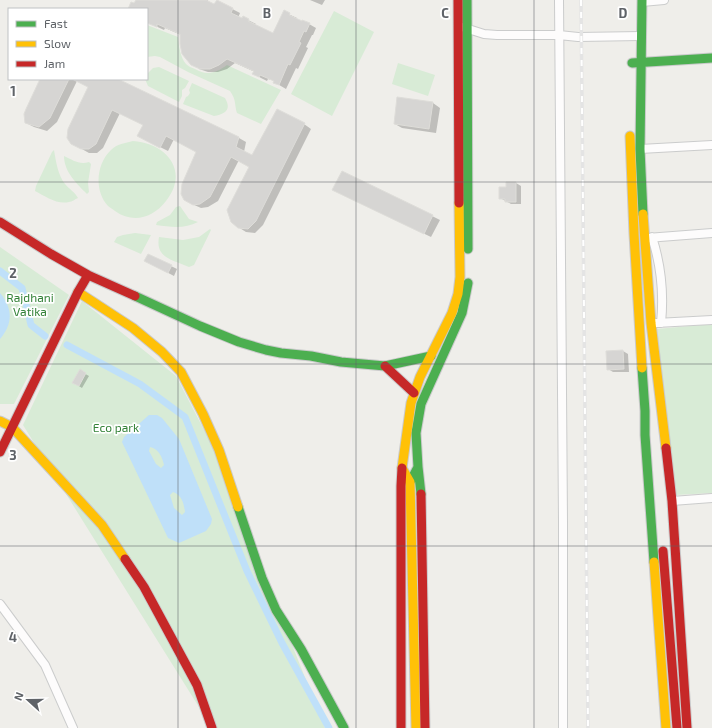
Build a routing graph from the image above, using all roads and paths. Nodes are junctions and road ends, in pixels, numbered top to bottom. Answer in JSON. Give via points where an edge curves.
{"nodes":[{"id":1,"x":458,"y":0,"type":"edge"},
{"id":2,"x":467,"y":0,"type":"edge"},
{"id":3,"x":559,"y":0,"type":"edge"},
{"id":4,"x":664,"y":0,"type":"edge"},
{"id":5,"x":639,"y":1,"type":"edge"},
{"id":6,"x":458,"y":26,"type":"junction"},
{"id":7,"x":468,"y":29,"type":"junction"},
{"id":8,"x":559,"y":35,"type":"junction"},
{"id":9,"x":637,"y":36,"type":"junction"},
{"id":10,"x":712,"y":58,"type":"edge"},
{"id":11,"x":634,"y":61,"type":"junction"},
{"id":12,"x":630,"y":127,"type":"dead end"},
{"id":13,"x":712,"y":145,"type":"edge"},
{"id":14,"x":640,"y":149,"type":"junction"},
{"id":15,"x":0,"y":222,"type":"edge"},
{"id":16,"x":712,"y":233,"type":"edge"},
{"id":17,"x":648,"y":238,"type":"junction"},
{"id":18,"x":88,"y":275,"type":"junction"},
{"id":19,"x":78,"y":292,"type":"junction"},
{"id":20,"x":712,"y":320,"type":"edge"},
{"id":21,"x":651,"y":323,"type":"junction"},
{"id":22,"x":661,"y":323,"type":"junction"},
{"id":23,"x":431,"y":356,"type":"junction"},
{"id":24,"x":385,"y":366,"type":"junction"},
{"id":25,"x":414,"y":393,"type":"junction"},
{"id":26,"x":661,"y":410,"type":"junction"},
{"id":27,"x":645,"y":412,"type":"junction"},
{"id":28,"x":0,"y":420,"type":"edge"},
{"id":29,"x":12,"y":427,"type":"junction"},
{"id":30,"x":653,"y":431,"type":"junction"},
{"id":31,"x":655,"y":450,"type":"dead end"},
{"id":32,"x":0,"y":452,"type":"edge"},
{"id":33,"x":418,"y":467,"type":"junction"},
{"id":34,"x":402,"y":468,"type":"junction"},
{"id":35,"x":410,"y":486,"type":"junction"},
{"id":36,"x":712,"y":498,"type":"edge"},
{"id":37,"x":672,"y":501,"type":"junction"},
{"id":38,"x":662,"y":542,"type":"dead end"},
{"id":39,"x":0,"y":604,"type":"edge"},
{"id":40,"x":72,"y":728,"type":"edge"},
{"id":41,"x":212,"y":728,"type":"edge"},
{"id":42,"x":344,"y":728,"type":"edge"},
{"id":43,"x":402,"y":728,"type":"edge"},
{"id":44,"x":416,"y":728,"type":"edge"},
{"id":45,"x":425,"y":728,"type":"edge"},
{"id":46,"x":563,"y":728,"type":"edge"},
{"id":47,"x":666,"y":728,"type":"edge"},
{"id":48,"x":677,"y":728,"type":"edge"},
{"id":49,"x":687,"y":728,"type":"edge"}],
"edges":[{"from":1,"to":6,"type":"main road"},
{"from":2,"to":7,"type":"main road"},
{"from":3,"to":8,"type":"street"},
{"from":4,"to":5,"type":"street"},
{"from":5,"to":9,"type":"main road"},
{"from":6,"to":7,"type":"street"},
{"from":6,"to":23,"type":"main road","via":[[460,277],[452,313]]},
{"from":7,"to":8,"type":"street","via":[[497,35]]},
{"from":7,"to":33,"type":"main road","via":[[468,277],[462,313],[421,404],[416,433]]},
{"from":8,"to":9,"type":"street"},
{"from":8,"to":46,"type":"street"},
{"from":9,"to":11,"type":"main road"},
{"from":9,"to":11,"type":"main road"},
{"from":10,"to":11,"type":"main road"},
{"from":11,"to":14,"type":"main road"},
{"from":12,"to":27,"type":"main road"},
{"from":13,"to":14,"type":"street"},
{"from":14,"to":17,"type":"main road"},
{"from":15,"to":18,"type":"main road"},
{"from":16,"to":17,"type":"street"},
{"from":17,"to":21,"type":"main road"},
{"from":17,"to":22,"type":"street","via":[[657,254],[662,299]]},
{"from":18,"to":19,"type":"main road"},
{"from":18,"to":24,"type":"main road","via":[[239,342],[280,353]]},
{"from":19,"to":29,"type":"main road"},
{"from":19,"to":42,"type":"main road","via":[[133,328],[181,372],[219,450],[268,594]]},
{"from":20,"to":22,"type":"street"},
{"from":21,"to":22,"type":"street"},
{"from":21,"to":26,"type":"main road"},
{"from":23,"to":24,"type":"main road"},
{"from":23,"to":25,"type":"main road"},
{"from":24,"to":25,"type":"main road"},
{"from":25,"to":34,"type":"main road"},
{"from":26,"to":30,"type":"main road"},
{"from":26,"to":37,"type":"main road"},
{"from":27,"to":30,"type":"main road"},
{"from":27,"to":47,"type":"main road"},
{"from":28,"to":29,"type":"main road"},
{"from":29,"to":32,"type":"main road"},
{"from":29,"to":41,"type":"main road","via":[[102,525],[144,587],[197,685]]},
{"from":30,"to":31,"type":"main road"},
{"from":33,"to":35,"type":"main road"},
{"from":33,"to":45,"type":"main road","via":[[421,493]]},
{"from":34,"to":35,"type":"main road"},
{"from":34,"to":43,"type":"main road"},
{"from":35,"to":44,"type":"main road"},
{"from":36,"to":37,"type":"street"},
{"from":37,"to":49,"type":"main road"},
{"from":38,"to":48,"type":"main road"},
{"from":39,"to":40,"type":"street","via":[[45,665]]}]}
